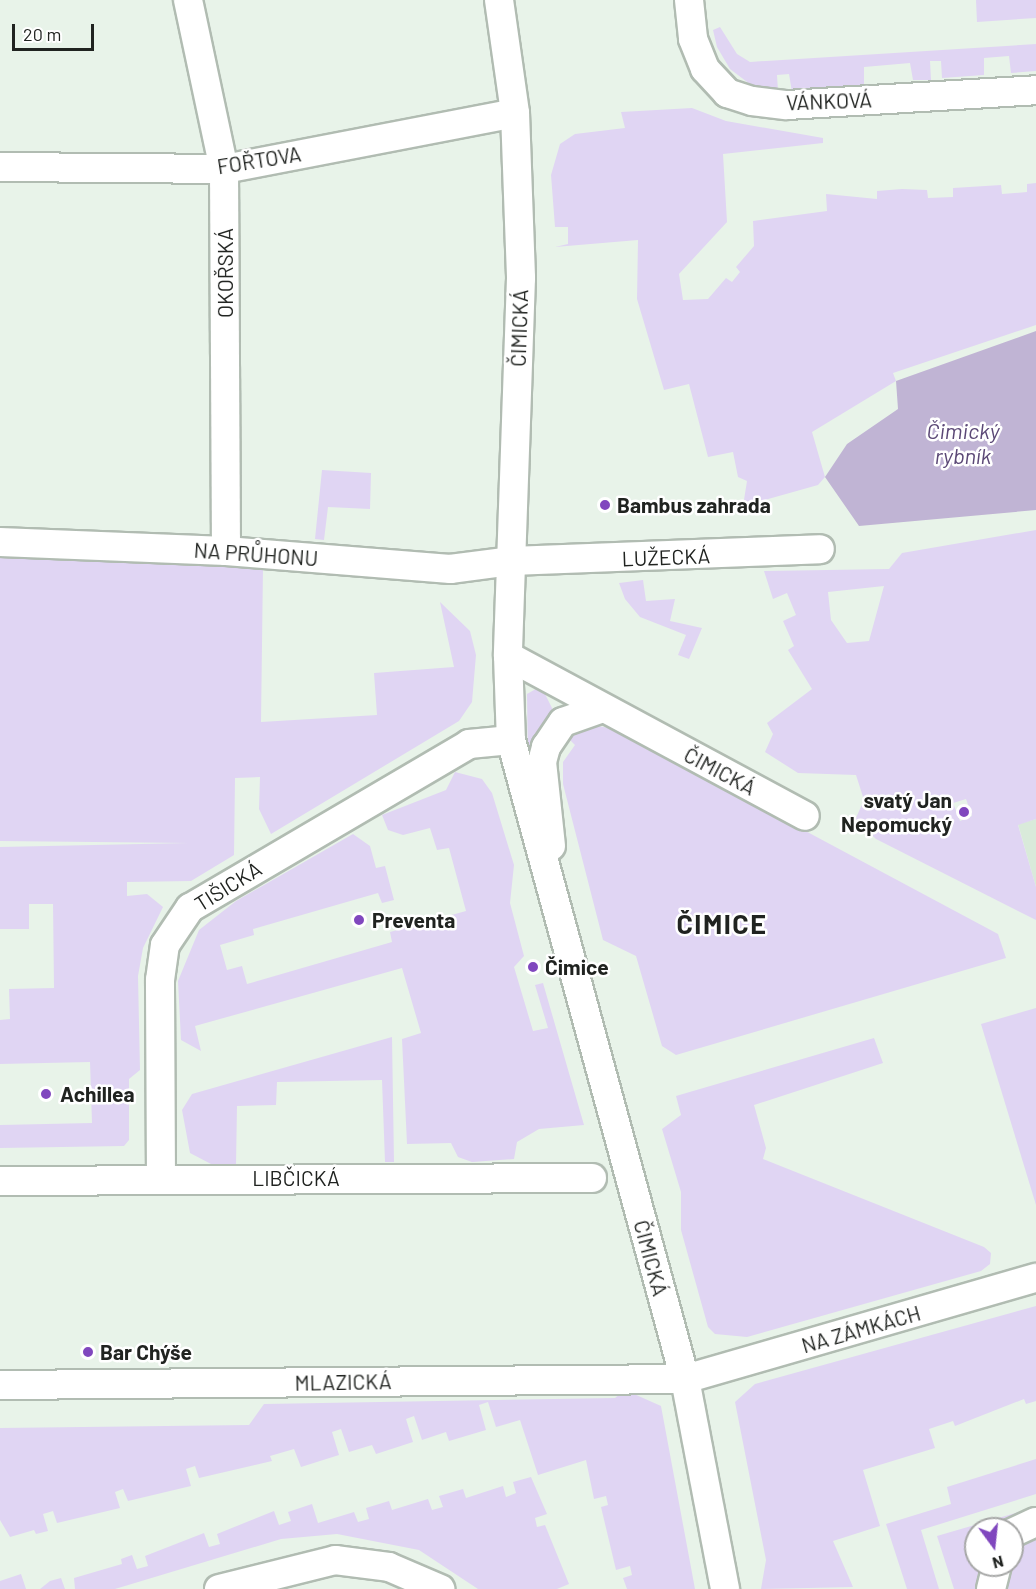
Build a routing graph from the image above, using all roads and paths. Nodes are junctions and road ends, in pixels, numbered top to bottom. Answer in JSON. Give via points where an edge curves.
{"nodes":[{"id":1,"x":188,"y":0,"type":"edge"},
{"id":2,"x":499,"y":0,"type":"edge"},
{"id":3,"x":689,"y":0,"type":"edge"},
{"id":4,"x":1036,"y":90,"type":"edge"},
{"id":5,"x":515,"y":113,"type":"junction"},
{"id":6,"x":0,"y":167,"type":"edge"},
{"id":7,"x":224,"y":169,"type":"junction"},
{"id":8,"x":0,"y":542,"type":"edge"},
{"id":9,"x":820,"y":549,"type":"dead end"},
{"id":10,"x":226,"y":551,"type":"junction"},
{"id":11,"x":511,"y":561,"type":"junction"},
{"id":12,"x":508,"y":656,"type":"junction"},
{"id":13,"x":603,"y":708,"type":"junction"},
{"id":14,"x":511,"y":741,"type":"junction"},
{"id":15,"x":805,"y":816,"type":"dead end"},
{"id":16,"x":561,"y":931,"type":"junction"},
{"id":17,"x":161,"y":1178,"type":"junction"},
{"id":18,"x":592,"y":1178,"type":"dead end"},
{"id":19,"x":0,"y":1180,"type":"edge"},
{"id":20,"x":1036,"y":1278,"type":"edge"},
{"id":21,"x":685,"y":1380,"type":"junction"},
{"id":22,"x":0,"y":1385,"type":"edge"},
{"id":23,"x":219,"y":1589,"type":"edge"},
{"id":24,"x":440,"y":1589,"type":"edge"},
{"id":25,"x":725,"y":1589,"type":"edge"}],
"edges":[{"from":1,"to":7,"type":"street","name":"OKOŘSKÁ"},
{"from":2,"to":5,"type":"street","name":"ČIMICKÁ"},
{"from":3,"to":4,"type":"street","name":"VÁNKOVÁ","via":[[693,39],[705,69],[727,93],[752,101],[787,105]]},
{"from":5,"to":7,"type":"street","name":"FOŘTOVA"},
{"from":5,"to":11,"type":"street","name":"ČIMICKÁ","via":[[521,278]]},
{"from":6,"to":7,"type":"street","name":"FOŘTOVA"},
{"from":7,"to":10,"type":"street","name":"OKOŘSKÁ"},
{"from":8,"to":10,"type":"street","name":"NA PRŮHONU"},
{"from":9,"to":11,"type":"street","name":"LUŽECKÁ"},
{"from":10,"to":11,"type":"street","name":"NA PRŮHONU","via":[[450,569]]},
{"from":11,"to":12,"type":"street","name":"ČIMICKÁ"},
{"from":12,"to":13,"type":"street","name":"ČIMICKÁ"},
{"from":12,"to":14,"type":"street","name":"ČIMICKÁ"},
{"from":13,"to":15,"type":"street","name":"ČIMICKÁ"},
{"from":13,"to":16,"type":"street","name":"ČIMICKÁ","via":[[563,722],[542,762]]},
{"from":14,"to":16,"type":"street","name":"ČIMICKÁ"},
{"from":14,"to":17,"type":"street","name":"TIŠICKÁ","via":[[461,748],[190,908],[165,945],[160,980]]},
{"from":16,"to":21,"type":"street","name":"ČIMICKÁ"},
{"from":17,"to":18,"type":"street","name":"LIBČICKÁ"},
{"from":17,"to":19,"type":"street","name":"LIBČICKÁ"},
{"from":20,"to":21,"type":"street","name":"NA ZÁMKÁCH"},
{"from":21,"to":22,"type":"street","name":"MLAZICKÁ"},
{"from":21,"to":25,"type":"street","name":"ČIMICKÁ"},
{"from":23,"to":24,"type":"street","via":[[335,1560],[389,1567]]}]}
